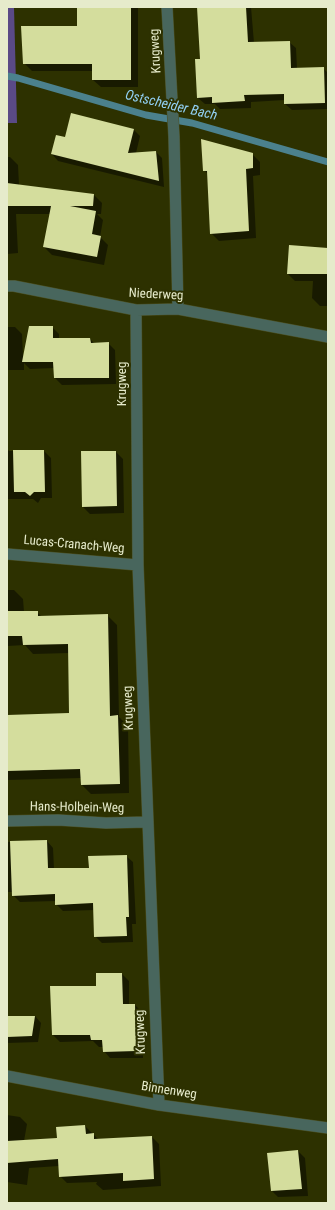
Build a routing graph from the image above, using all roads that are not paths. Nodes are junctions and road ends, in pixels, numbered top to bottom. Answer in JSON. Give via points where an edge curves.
{"nodes":[{"id":1,"x":167,"y":7,"type":"edge"},
{"id":2,"x":7,"y":286,"type":"edge"},
{"id":3,"x":178,"y":309,"type":"junction"},
{"id":4,"x":136,"y":310,"type":"junction"},
{"id":5,"x":328,"y":337,"type":"edge"},
{"id":6,"x":7,"y":554,"type":"edge"},
{"id":7,"x":138,"y":565,"type":"junction"},
{"id":8,"x":7,"y":821,"type":"edge"},
{"id":9,"x":147,"y":822,"type":"junction"},
{"id":10,"x":7,"y":1076,"type":"edge"},
{"id":11,"x":158,"y":1104,"type":"junction"},
{"id":12,"x":328,"y":1128,"type":"edge"}],
"edges":[{"from":1,"to":3,"type":"street","name":"Krugweg","via":[[174,137]]},
{"from":2,"to":4,"type":"street","name":"Niederweg"},
{"from":3,"to":4,"type":"street","name":"Niederweg"},
{"from":3,"to":5,"type":"street","name":"Niederweg"},
{"from":4,"to":7,"type":"street","name":"Krugweg"},
{"from":6,"to":7,"type":"street","name":"Lucas-Cranach-Weg"},
{"from":7,"to":9,"type":"street","name":"Krugweg"},
{"from":8,"to":9,"type":"street","name":"Hans-Holbein-Weg"},
{"from":9,"to":11,"type":"street","name":"Krugweg"},
{"from":10,"to":11,"type":"street","name":"Binnenweg"},
{"from":11,"to":12,"type":"street","name":"Binnenweg"}]}
